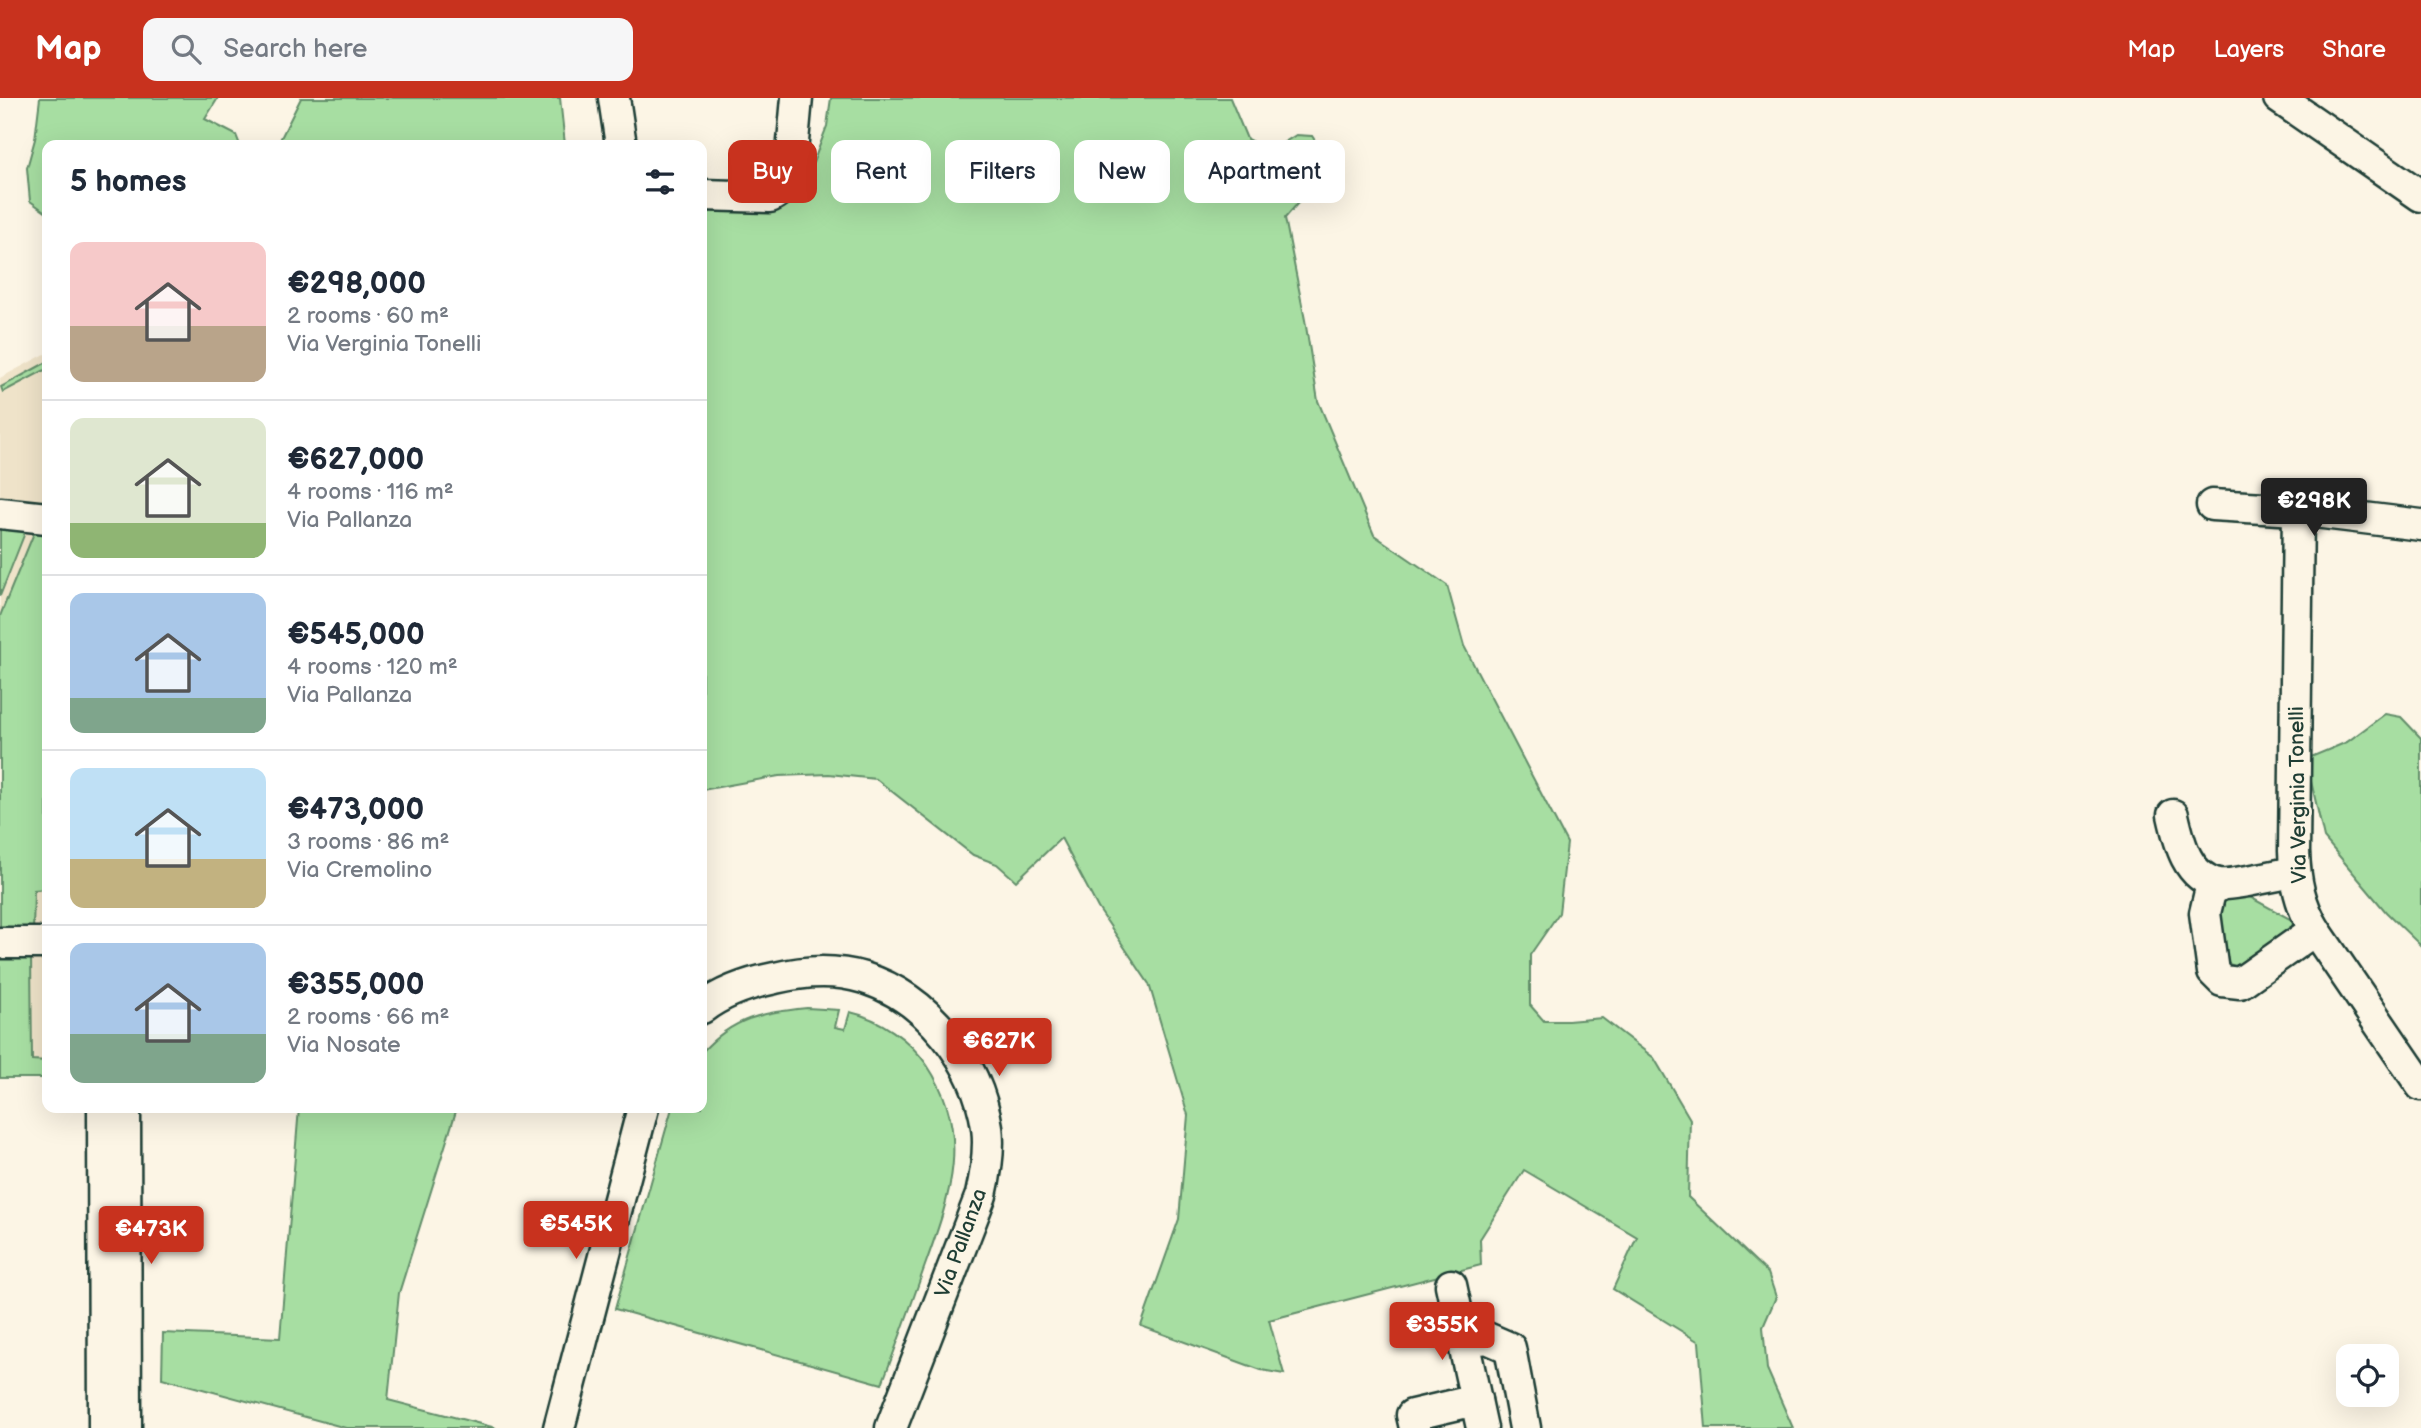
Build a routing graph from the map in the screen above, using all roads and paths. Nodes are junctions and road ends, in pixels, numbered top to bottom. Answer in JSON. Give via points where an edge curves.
{"nodes":[{"id":1,"x":614,"y":98,"type":"edge"},
{"id":2,"x":797,"y":98,"type":"edge"},
{"id":3,"x":2279,"y":98,"type":"edge"},
{"id":4,"x":620,"y":140,"type":"edge"},
{"id":5,"x":707,"y":195,"type":"edge"},
{"id":6,"x":2421,"y":196,"type":"edge"},
{"id":7,"x":2212,"y":506,"type":"dead end"},
{"id":8,"x":2298,"y":510,"type":"junction"},
{"id":9,"x":0,"y":513,"type":"edge"},
{"id":10,"x":42,"y":517,"type":"edge"},
{"id":11,"x":2421,"y":525,"type":"edge"},
{"id":12,"x":2173,"y":815,"type":"dead end"},
{"id":13,"x":2295,"y":872,"type":"junction"},
{"id":14,"x":2220,"y":885,"type":"junction"},
{"id":15,"x":2315,"y":930,"type":"junction"},
{"id":16,"x":0,"y":943,"type":"edge"},
{"id":17,"x":42,"y":943,"type":"edge"},
{"id":18,"x":707,"y":1004,"type":"edge"},
{"id":19,"x":2421,"y":1085,"type":"edge"},
{"id":20,"x":103,"y":1113,"type":"edge"},
{"id":21,"x":125,"y":1113,"type":"edge"},
{"id":22,"x":642,"y":1113,"type":"edge"},
{"id":23,"x":1451,"y":1285,"type":"dead end"},
{"id":24,"x":1464,"y":1341,"type":"junction"},
{"id":25,"x":1479,"y":1414,"type":"edge"},
{"id":26,"x":120,"y":1425,"type":"edge"},
{"id":27,"x":559,"y":1428,"type":"edge"},
{"id":28,"x":891,"y":1428,"type":"edge"},
{"id":29,"x":1415,"y":1428,"type":"edge"},
{"id":30,"x":1525,"y":1428,"type":"edge"}],
"edges":[{"from":1,"to":4,"type":"street"},
{"from":2,"to":5,"type":"street","via":[[790,174],[779,192],[769,197]]},
{"from":3,"to":6,"type":"street"},
{"from":7,"to":8,"type":"street"},
{"from":8,"to":11,"type":"street"},
{"from":8,"to":13,"type":"street","name":"Via Verginia Tonelli"},
{"from":9,"to":10,"type":"street"},
{"from":12,"to":14,"type":"street","via":[[2189,864]]},
{"from":13,"to":14,"type":"street"},
{"from":13,"to":15,"type":"street","name":"Via Verginia Tonelli","via":[[2301,903]]},
{"from":14,"to":15,"type":"street","via":[[2210,892],[2205,913],[2213,972],[2222,981],[2240,983]]},
{"from":15,"to":19,"type":"street","name":"Via Verginia Tonelli"},
{"from":16,"to":17,"type":"street"},
{"from":18,"to":28,"type":"street","name":"Via Pallanza","via":[[759,981],[797,973],[846,974],[883,985],[914,1005],[942,1031],[964,1062],[983,1107],[986,1174],[973,1219]]},
{"from":20,"to":26,"type":"street"},
{"from":21,"to":26,"type":"street"},
{"from":22,"to":27,"type":"street"},
{"from":23,"to":24,"type":"street"},
{"from":24,"to":25,"type":"street"},
{"from":24,"to":30,"type":"street","via":[[1488,1338],[1510,1348]]},
{"from":25,"to":29,"type":"street","via":[[1412,1415]]}]}
